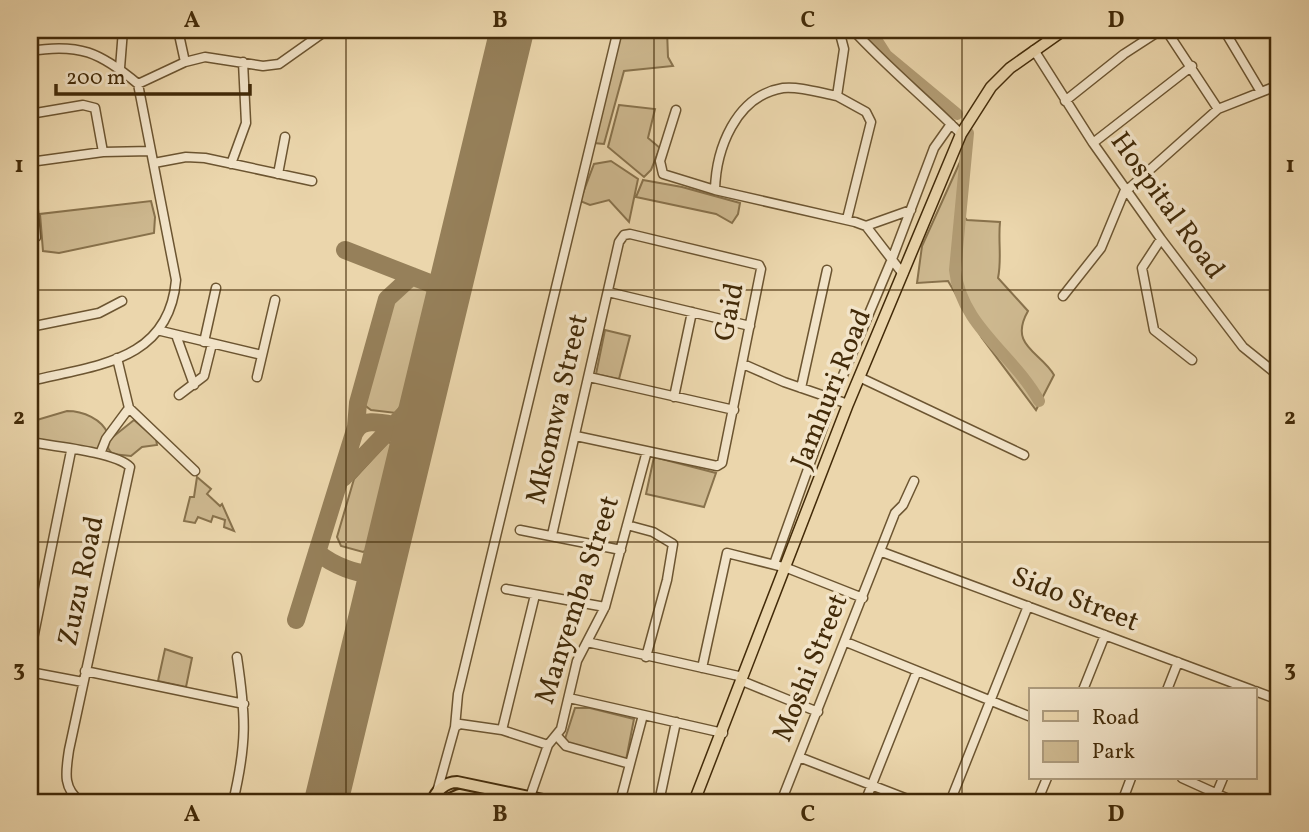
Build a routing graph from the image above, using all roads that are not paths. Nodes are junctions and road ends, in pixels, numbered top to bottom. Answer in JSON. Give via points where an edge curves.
{"nodes":[{"id":1,"x":123,"y":30,"type":"edge"},
{"id":2,"x":178,"y":30,"type":"edge"},
{"id":3,"x":327,"y":30,"type":"edge"},
{"id":4,"x":618,"y":30,"type":"edge"},
{"id":5,"x":839,"y":30,"type":"edge"},
{"id":6,"x":853,"y":30,"type":"edge"},
{"id":7,"x":1064,"y":30,"type":"edge"},
{"id":8,"x":1164,"y":30,"type":"edge"},
{"id":9,"x":1224,"y":30,"type":"edge"},
{"id":10,"x":1050,"y":33,"type":"edge"},
{"id":11,"x":863,"y":41,"type":"junction"},
{"id":12,"x":844,"y":49,"type":"junction"},
{"id":13,"x":1034,"y":50,"type":"junction"},
{"id":14,"x":30,"y":51,"type":"edge"},
{"id":15,"x":243,"y":61,"type":"junction"},
{"id":16,"x":185,"y":62,"type":"junction"},
{"id":17,"x":1192,"y":66,"type":"junction"},
{"id":18,"x":120,"y":68,"type":"junction"},
{"id":19,"x":138,"y":84,"type":"junction"},
{"id":20,"x":1278,"y":84,"type":"edge"},
{"id":21,"x":1261,"y":92,"type":"junction"},
{"id":22,"x":837,"y":96,"type":"junction"},
{"id":23,"x":1065,"y":101,"type":"junction"},
{"id":24,"x":676,"y":110,"type":"dead end"},
{"id":25,"x":1218,"y":110,"type":"junction"},
{"id":26,"x":30,"y":114,"type":"edge"},
{"id":27,"x":951,"y":124,"type":"junction"},
{"id":28,"x":961,"y":134,"type":"junction"},
{"id":29,"x":285,"y":137,"type":"dead end"},
{"id":30,"x":1093,"y":143,"type":"junction"},
{"id":31,"x":151,"y":151,"type":"junction"},
{"id":32,"x":103,"y":152,"type":"junction"},
{"id":33,"x":30,"y":162,"type":"edge"},
{"id":34,"x":154,"y":163,"type":"junction"},
{"id":35,"x":232,"y":164,"type":"junction"},
{"id":36,"x":30,"y":170,"type":"edge"},
{"id":37,"x":278,"y":174,"type":"junction"},
{"id":38,"x":312,"y":181,"type":"dead end"},
{"id":39,"x":715,"y":190,"type":"junction"},
{"id":40,"x":1126,"y":191,"type":"junction"},
{"id":41,"x":32,"y":206,"type":"edge"},
{"id":42,"x":911,"y":210,"type":"junction"},
{"id":43,"x":847,"y":219,"type":"junction"},
{"id":44,"x":866,"y":226,"type":"junction"},
{"id":45,"x":36,"y":237,"type":"dead end"},
{"id":46,"x":1161,"y":239,"type":"junction"},
{"id":47,"x":892,"y":259,"type":"junction"},
{"id":48,"x":761,"y":269,"type":"joint"},
{"id":49,"x":827,"y":270,"type":"dead end"},
{"id":50,"x":903,"y":274,"type":"junction"},
{"id":51,"x":216,"y":288,"type":"dead end"},
{"id":52,"x":608,"y":292,"type":"junction"},
{"id":53,"x":1063,"y":296,"type":"dead end"},
{"id":54,"x":275,"y":300,"type":"dead end"},
{"id":55,"x":122,"y":301,"type":"dead end"},
{"id":56,"x":692,"y":312,"type":"junction"},
{"id":57,"x":750,"y":326,"type":"junction"},
{"id":58,"x":30,"y":327,"type":"edge"},
{"id":59,"x":161,"y":331,"type":"junction"},
{"id":60,"x":176,"y":335,"type":"junction"},
{"id":61,"x":30,"y":340,"type":"edge"},
{"id":62,"x":208,"y":343,"type":"junction"},
{"id":63,"x":262,"y":355,"type":"junction"},
{"id":64,"x":117,"y":358,"type":"junction"},
{"id":65,"x":1192,"y":360,"type":"dead end"},
{"id":66,"x":743,"y":364,"type":"junction"},
{"id":67,"x":1279,"y":376,"type":"edge"},
{"id":68,"x":257,"y":377,"type":"dead end"},
{"id":69,"x":589,"y":377,"type":"junction"},
{"id":70,"x":859,"y":377,"type":"junction"},
{"id":71,"x":32,"y":381,"type":"edge"},
{"id":72,"x":194,"y":385,"type":"junction"},
{"id":73,"x":801,"y":388,"type":"junction"},
{"id":74,"x":179,"y":395,"type":"dead end"},
{"id":75,"x":674,"y":397,"type":"junction"},
{"id":76,"x":833,"y":399,"type":"junction"},
{"id":77,"x":848,"y":404,"type":"junction"},
{"id":78,"x":129,"y":408,"type":"junction"},
{"id":79,"x":734,"y":410,"type":"junction"},
{"id":80,"x":576,"y":436,"type":"junction"},
{"id":81,"x":30,"y":442,"type":"edge"},
{"id":82,"x":71,"y":451,"type":"junction"},
{"id":83,"x":647,"y":451,"type":"junction"},
{"id":84,"x":100,"y":454,"type":"junction"},
{"id":85,"x":1024,"y":454,"type":"dead end"},
{"id":86,"x":195,"y":471,"type":"dead end"},
{"id":87,"x":914,"y":481,"type":"dead end"},
{"id":88,"x":627,"y":525,"type":"junction"},
{"id":89,"x":520,"y":530,"type":"dead end"},
{"id":90,"x":552,"y":535,"type":"junction"},
{"id":91,"x":621,"y":550,"type":"junction"},
{"id":92,"x":882,"y":552,"type":"junction"},
{"id":93,"x":774,"y":564,"type":"junction"},
{"id":94,"x":787,"y":568,"type":"junction"},
{"id":95,"x":506,"y":589,"type":"dead end"},
{"id":96,"x":535,"y":595,"type":"junction"},
{"id":97,"x":863,"y":598,"type":"junction"},
{"id":98,"x":1028,"y":606,"type":"junction"},
{"id":99,"x":605,"y":607,"type":"junction"},
{"id":100,"x":1105,"y":635,"type":"junction"},
{"id":101,"x":587,"y":642,"type":"junction"},
{"id":102,"x":846,"y":642,"type":"junction"},
{"id":103,"x":30,"y":654,"type":"edge"},
{"id":104,"x":237,"y":657,"type":"dead end"},
{"id":105,"x":646,"y":657,"type":"junction"},
{"id":106,"x":1178,"y":662,"type":"junction"},
{"id":107,"x":702,"y":668,"type":"junction"},
{"id":108,"x":85,"y":671,"type":"junction"},
{"id":109,"x":917,"y":671,"type":"junction"},
{"id":110,"x":30,"y":672,"type":"edge"},
{"id":111,"x":743,"y":679,"type":"junction"},
{"id":112,"x":83,"y":682,"type":"junction"},
{"id":113,"x":1084,"y":688,"type":"edge"},
{"id":114,"x":1168,"y":688,"type":"edge"},
{"id":115,"x":1243,"y":688,"type":"edge"},
{"id":116,"x":1256,"y":693,"type":"edge"},
{"id":117,"x":569,"y":698,"type":"junction"},
{"id":118,"x":990,"y":700,"type":"junction"},
{"id":119,"x":1279,"y":700,"type":"edge"},
{"id":120,"x":244,"y":704,"type":"junction"},
{"id":121,"x":817,"y":712,"type":"junction"},
{"id":122,"x":643,"y":715,"type":"junction"},
{"id":123,"x":1029,"y":716,"type":"edge"},
{"id":124,"x":676,"y":722,"type":"junction"},
{"id":125,"x":455,"y":727,"type":"junction"},
{"id":126,"x":502,"y":730,"type":"junction"},
{"id":127,"x":723,"y":733,"type":"junction"},
{"id":128,"x":557,"y":736,"type":"junction"},
{"id":129,"x":548,"y":745,"type":"junction"},
{"id":130,"x":799,"y":757,"type":"junction"},
{"id":131,"x":630,"y":764,"type":"junction"},
{"id":132,"x":1046,"y":780,"type":"edge"},
{"id":133,"x":1130,"y":780,"type":"edge"},
{"id":134,"x":1187,"y":780,"type":"edge"},
{"id":135,"x":1222,"y":780,"type":"edge"},
{"id":136,"x":872,"y":785,"type":"junction"},
{"id":137,"x":1217,"y":792,"type":"junction"},
{"id":138,"x":530,"y":797,"type":"junction"},
{"id":139,"x":437,"y":799,"type":"edge"},
{"id":140,"x":81,"y":802,"type":"edge"},
{"id":141,"x":233,"y":802,"type":"edge"},
{"id":142,"x":490,"y":802,"type":"edge"},
{"id":143,"x":554,"y":802,"type":"edge"},
{"id":144,"x":620,"y":802,"type":"edge"},
{"id":145,"x":659,"y":802,"type":"edge"},
{"id":146,"x":694,"y":802,"type":"edge"},
{"id":147,"x":781,"y":802,"type":"edge"},
{"id":148,"x":865,"y":802,"type":"edge"},
{"id":149,"x":915,"y":802,"type":"edge"},
{"id":150,"x":950,"y":802,"type":"edge"},
{"id":151,"x":1039,"y":802,"type":"edge"},
{"id":152,"x":1122,"y":802,"type":"edge"},
{"id":153,"x":1213,"y":802,"type":"edge"},
{"id":154,"x":1235,"y":802,"type":"edge"}],
"edges":[{"from":1,"to":18,"type":"street"},
{"from":2,"to":16,"type":"street"},
{"from":3,"to":15,"type":"street","via":[[279,64]]},
{"from":4,"to":125,"type":"street","via":[[458,694]]},
{"from":5,"to":12,"type":"street"},
{"from":6,"to":11,"type":"street"},
{"from":7,"to":10,"type":"main road","name":"Jamhuri Road"},
{"from":8,"to":17,"type":"street"},
{"from":8,"to":23,"type":"street","via":[[1124,54]]},
{"from":9,"to":21,"type":"street"},
{"from":10,"to":13,"type":"main road","name":"Jamhuri Road"},
{"from":11,"to":12,"type":"street"},
{"from":11,"to":27,"type":"street"},
{"from":12,"to":22,"type":"street"},
{"from":13,"to":23,"type":"street","name":"Hospital Road"},
{"from":13,"to":28,"type":"main road","name":"Jamhuri Road","via":[[991,87]]},
{"from":14,"to":18,"type":"street","via":[[77,48],[94,52]]},
{"from":15,"to":16,"type":"street","via":[[205,57]]},
{"from":15,"to":35,"type":"street","via":[[246,123]]},
{"from":16,"to":19,"type":"street"},
{"from":17,"to":25,"type":"street"},
{"from":17,"to":30,"type":"street"},
{"from":18,"to":19,"type":"street"},
{"from":19,"to":31,"type":"street"},
{"from":20,"to":21,"type":"street"},
{"from":21,"to":25,"type":"street"},
{"from":22,"to":39,"type":"street","via":[[782,88],[754,102],[722,144]]},
{"from":22,"to":43,"type":"street","via":[[866,111],[871,122]]},
{"from":23,"to":30,"type":"street","name":"Hospital Road"},
{"from":24,"to":39,"type":"street","via":[[660,172]]},
{"from":25,"to":40,"type":"street"},
{"from":26,"to":32,"type":"street","via":[[91,106]]},
{"from":27,"to":28,"type":"street"},
{"from":27,"to":42,"type":"street","via":[[934,148]]},
{"from":28,"to":50,"type":"main road","name":"Jamhuri Road"},
{"from":29,"to":37,"type":"street"},
{"from":30,"to":40,"type":"street","name":"Hospital Road"},
{"from":31,"to":32,"type":"street"},
{"from":31,"to":34,"type":"street"},
{"from":32,"to":33,"type":"street"},
{"from":34,"to":35,"type":"street","via":[[186,157]]},
{"from":34,"to":59,"type":"street","via":[[175,265],[171,312]]},
{"from":35,"to":37,"type":"street"},
{"from":36,"to":41,"type":"street"},
{"from":37,"to":38,"type":"street"},
{"from":39,"to":43,"type":"street"},
{"from":40,"to":46,"type":"street","name":"Hospital Road"},
{"from":40,"to":53,"type":"street","via":[[1101,248]]},
{"from":41,"to":45,"type":"street"},
{"from":42,"to":44,"type":"street"},
{"from":42,"to":47,"type":"street"},
{"from":43,"to":44,"type":"street"},
{"from":44,"to":47,"type":"street"},
{"from":46,"to":65,"type":"street","via":[[1142,268],[1154,330]]},
{"from":46,"to":67,"type":"street","name":"Hospital Road","via":[[1243,347]]},
{"from":47,"to":50,"type":"street"},
{"from":47,"to":76,"type":"street"},
{"from":48,"to":52,"type":"street","name":"Mkomwa Street","via":[[630,234],[619,242]]},
{"from":48,"to":57,"type":"street","name":"Gaid"},
{"from":49,"to":73,"type":"street"},
{"from":50,"to":70,"type":"main road","name":"Jamhuri Road"},
{"from":51,"to":62,"type":"street"},
{"from":52,"to":56,"type":"street"},
{"from":52,"to":69,"type":"street","name":"Mkomwa Street"},
{"from":54,"to":63,"type":"street"},
{"from":55,"to":58,"type":"street","via":[[99,313]]},
{"from":56,"to":57,"type":"street"},
{"from":56,"to":75,"type":"street"},
{"from":57,"to":66,"type":"street","name":"Gaid"},
{"from":59,"to":60,"type":"street"},
{"from":59,"to":64,"type":"street"},
{"from":60,"to":62,"type":"street"},
{"from":60,"to":72,"type":"street"},
{"from":61,"to":71,"type":"street"},
{"from":62,"to":63,"type":"street"},
{"from":62,"to":72,"type":"street","via":[[204,376]]},
{"from":63,"to":68,"type":"street"},
{"from":64,"to":71,"type":"street"},
{"from":64,"to":78,"type":"street"},
{"from":66,"to":73,"type":"street"},
{"from":66,"to":79,"type":"street","name":"Gaid"},
{"from":69,"to":75,"type":"street"},
{"from":69,"to":80,"type":"street","name":"Mkomwa Street"},
{"from":70,"to":77,"type":"main road","name":"Jamhuri Road"},
{"from":70,"to":85,"type":"street"},
{"from":72,"to":74,"type":"street"},
{"from":73,"to":76,"type":"street"},
{"from":75,"to":79,"type":"street"},
{"from":76,"to":77,"type":"street"},
{"from":76,"to":93,"type":"street"},
{"from":77,"to":94,"type":"main road","name":"Jamhuri Road"},
{"from":78,"to":84,"type":"street"},
{"from":78,"to":86,"type":"street"},
{"from":79,"to":83,"type":"street","name":"Gaid","via":[[726,452],[717,466]]},
{"from":80,"to":83,"type":"street"},
{"from":80,"to":90,"type":"street","name":"Mkomwa Street"},
{"from":81,"to":82,"type":"street","name":"Zuzu Road"},
{"from":82,"to":84,"type":"street","name":"Zuzu Road"},
{"from":82,"to":103,"type":"street"},
{"from":83,"to":88,"type":"street","name":"Manyemba Street"},
{"from":84,"to":108,"type":"street","name":"Zuzu Road","via":[[130,467]]},
{"from":87,"to":92,"type":"street","name":"Moshi Street","via":[[895,513]]},
{"from":88,"to":91,"type":"street","name":"Manyemba Street"},
{"from":88,"to":105,"type":"street","via":[[673,544]]},
{"from":89,"to":90,"type":"street"},
{"from":90,"to":91,"type":"street"},
{"from":91,"to":99,"type":"street","name":"Manyemba Street"},
{"from":92,"to":97,"type":"street","name":"Moshi Street"},
{"from":92,"to":98,"type":"street","name":"Sido Street"},
{"from":93,"to":94,"type":"street"},
{"from":93,"to":107,"type":"street","via":[[727,553]]},
{"from":94,"to":97,"type":"street"},
{"from":94,"to":111,"type":"main road","name":"Jamhuri Road"},
{"from":95,"to":96,"type":"street"},
{"from":96,"to":99,"type":"street"},
{"from":96,"to":126,"type":"street"},
{"from":97,"to":102,"type":"street","name":"Moshi Street"},
{"from":98,"to":100,"type":"street","name":"Sido Street"},
{"from":98,"to":118,"type":"street"},
{"from":99,"to":101,"type":"street","name":"Manyemba Street"},
{"from":100,"to":106,"type":"street","name":"Sido Street"},
{"from":100,"to":113,"type":"street"},
{"from":101,"to":105,"type":"street"},
{"from":101,"to":117,"type":"street","name":"Manyemba Street"},
{"from":102,"to":109,"type":"street"},
{"from":102,"to":121,"type":"street","name":"Moshi Street"},
{"from":104,"to":120,"type":"street"},
{"from":105,"to":107,"type":"street"},
{"from":106,"to":114,"type":"street"},
{"from":106,"to":115,"type":"street","name":"Sido Street"},
{"from":107,"to":111,"type":"street"},
{"from":108,"to":112,"type":"street","name":"Zuzu Road"},
{"from":108,"to":120,"type":"street"},
{"from":109,"to":118,"type":"street"},
{"from":109,"to":136,"type":"street"},
{"from":110,"to":112,"type":"street"},
{"from":111,"to":121,"type":"street"},
{"from":111,"to":127,"type":"main road","name":"Jamhuri Road"},
{"from":112,"to":140,"type":"street","name":"Zuzu Road","via":[[65,779]]},
{"from":116,"to":119,"type":"street","name":"Sido Street"},
{"from":117,"to":122,"type":"street"},
{"from":117,"to":128,"type":"street","name":"Manyemba Street"},
{"from":118,"to":123,"type":"street"},
{"from":118,"to":150,"type":"street"},
{"from":120,"to":141,"type":"street","via":[[243,760]]},
{"from":121,"to":130,"type":"street","name":"Moshi Street"},
{"from":122,"to":124,"type":"street"},
{"from":122,"to":131,"type":"street"},
{"from":124,"to":127,"type":"street"},
{"from":124,"to":145,"type":"street"},
{"from":125,"to":126,"type":"street","via":[[468,723]]},
{"from":125,"to":139,"type":"street"},
{"from":126,"to":129,"type":"street"},
{"from":127,"to":146,"type":"main road","name":"Jamhuri Road"},
{"from":128,"to":129,"type":"street","name":"Manyemba Street"},
{"from":128,"to":131,"type":"street","via":[[566,746]]},
{"from":129,"to":138,"type":"street","name":"Manyemba Street"},
{"from":130,"to":136,"type":"street"},
{"from":130,"to":147,"type":"street","name":"Moshi Street"},
{"from":131,"to":144,"type":"street"},
{"from":132,"to":151,"type":"street"},
{"from":133,"to":152,"type":"street"},
{"from":134,"to":137,"type":"street"},
{"from":135,"to":137,"type":"street"},
{"from":136,"to":148,"type":"street"},
{"from":136,"to":149,"type":"street"},
{"from":137,"to":153,"type":"street"},
{"from":137,"to":154,"type":"street"},
{"from":138,"to":139,"type":"highway","via":[[450,782]]},
{"from":138,"to":143,"type":"highway"},
{"from":139,"to":142,"type":"highway","via":[[459,795]]}]}
